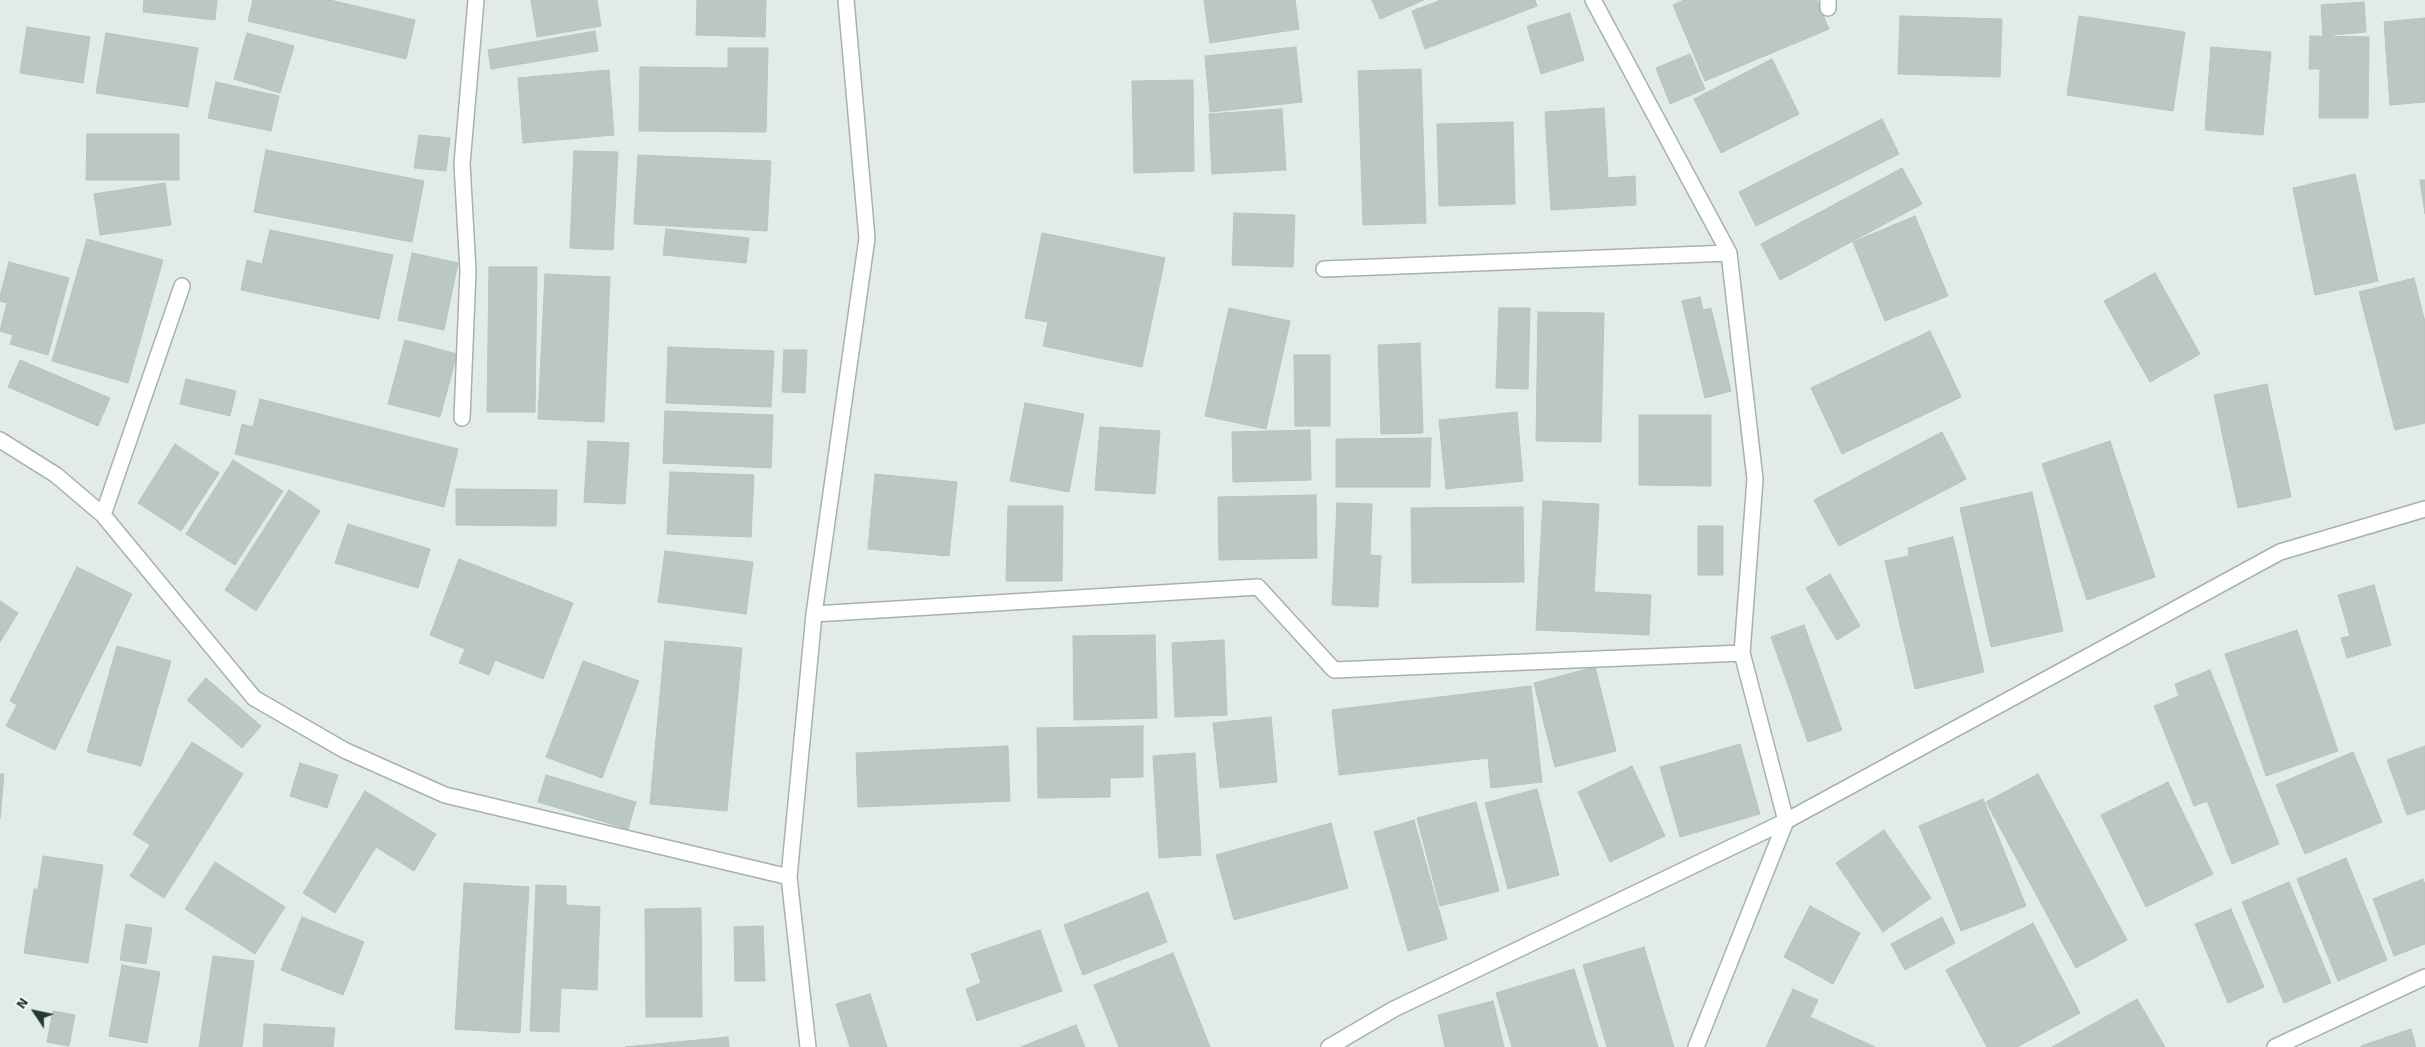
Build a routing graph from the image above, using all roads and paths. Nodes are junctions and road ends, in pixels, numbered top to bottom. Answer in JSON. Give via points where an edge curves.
{"nodes":[{"id":1,"x":476,"y":0,"type":"edge"},
{"id":2,"x":846,"y":0,"type":"edge"},
{"id":3,"x":1594,"y":0,"type":"edge"},
{"id":4,"x":1729,"y":253,"type":"junction"},
{"id":5,"x":1324,"y":270,"type":"dead end"},
{"id":6,"x":182,"y":286,"type":"dead end"},
{"id":7,"x":462,"y":418,"type":"dead end"},
{"id":8,"x":0,"y":440,"type":"edge"},
{"id":9,"x":2425,"y":509,"type":"edge"},
{"id":10,"x":103,"y":515,"type":"junction"},
{"id":11,"x":814,"y":614,"type":"junction"},
{"id":12,"x":1742,"y":653,"type":"junction"},
{"id":13,"x":1786,"y":821,"type":"junction"},
{"id":14,"x":789,"y":877,"type":"junction"},
{"id":15,"x":2425,"y":977,"type":"edge"},
{"id":16,"x":808,"y":1047,"type":"edge"},
{"id":17,"x":1329,"y":1047,"type":"edge"},
{"id":18,"x":1696,"y":1047,"type":"edge"},
{"id":19,"x":2275,"y":1047,"type":"edge"}],
"edges":[{"from":1,"to":7,"type":"street","via":[[462,164],[468,270]]},
{"from":2,"to":11,"type":"street","via":[[867,238]]},
{"from":3,"to":4,"type":"street"},
{"from":4,"to":5,"type":"street"},
{"from":4,"to":12,"type":"street","via":[[1755,479]]},
{"from":6,"to":10,"type":"street"},
{"from":8,"to":10,"type":"street","via":[[56,475]]},
{"from":9,"to":13,"type":"street","via":[[2280,552]]},
{"from":10,"to":14,"type":"street","via":[[254,698],[344,750],[445,795]]},
{"from":11,"to":12,"type":"street","via":[[1258,587],[1334,670]]},
{"from":11,"to":14,"type":"street"},
{"from":12,"to":13,"type":"street"},
{"from":13,"to":17,"type":"street","via":[[1394,1009]]},
{"from":13,"to":18,"type":"street"},
{"from":14,"to":16,"type":"street"},
{"from":15,"to":19,"type":"street"}]}
